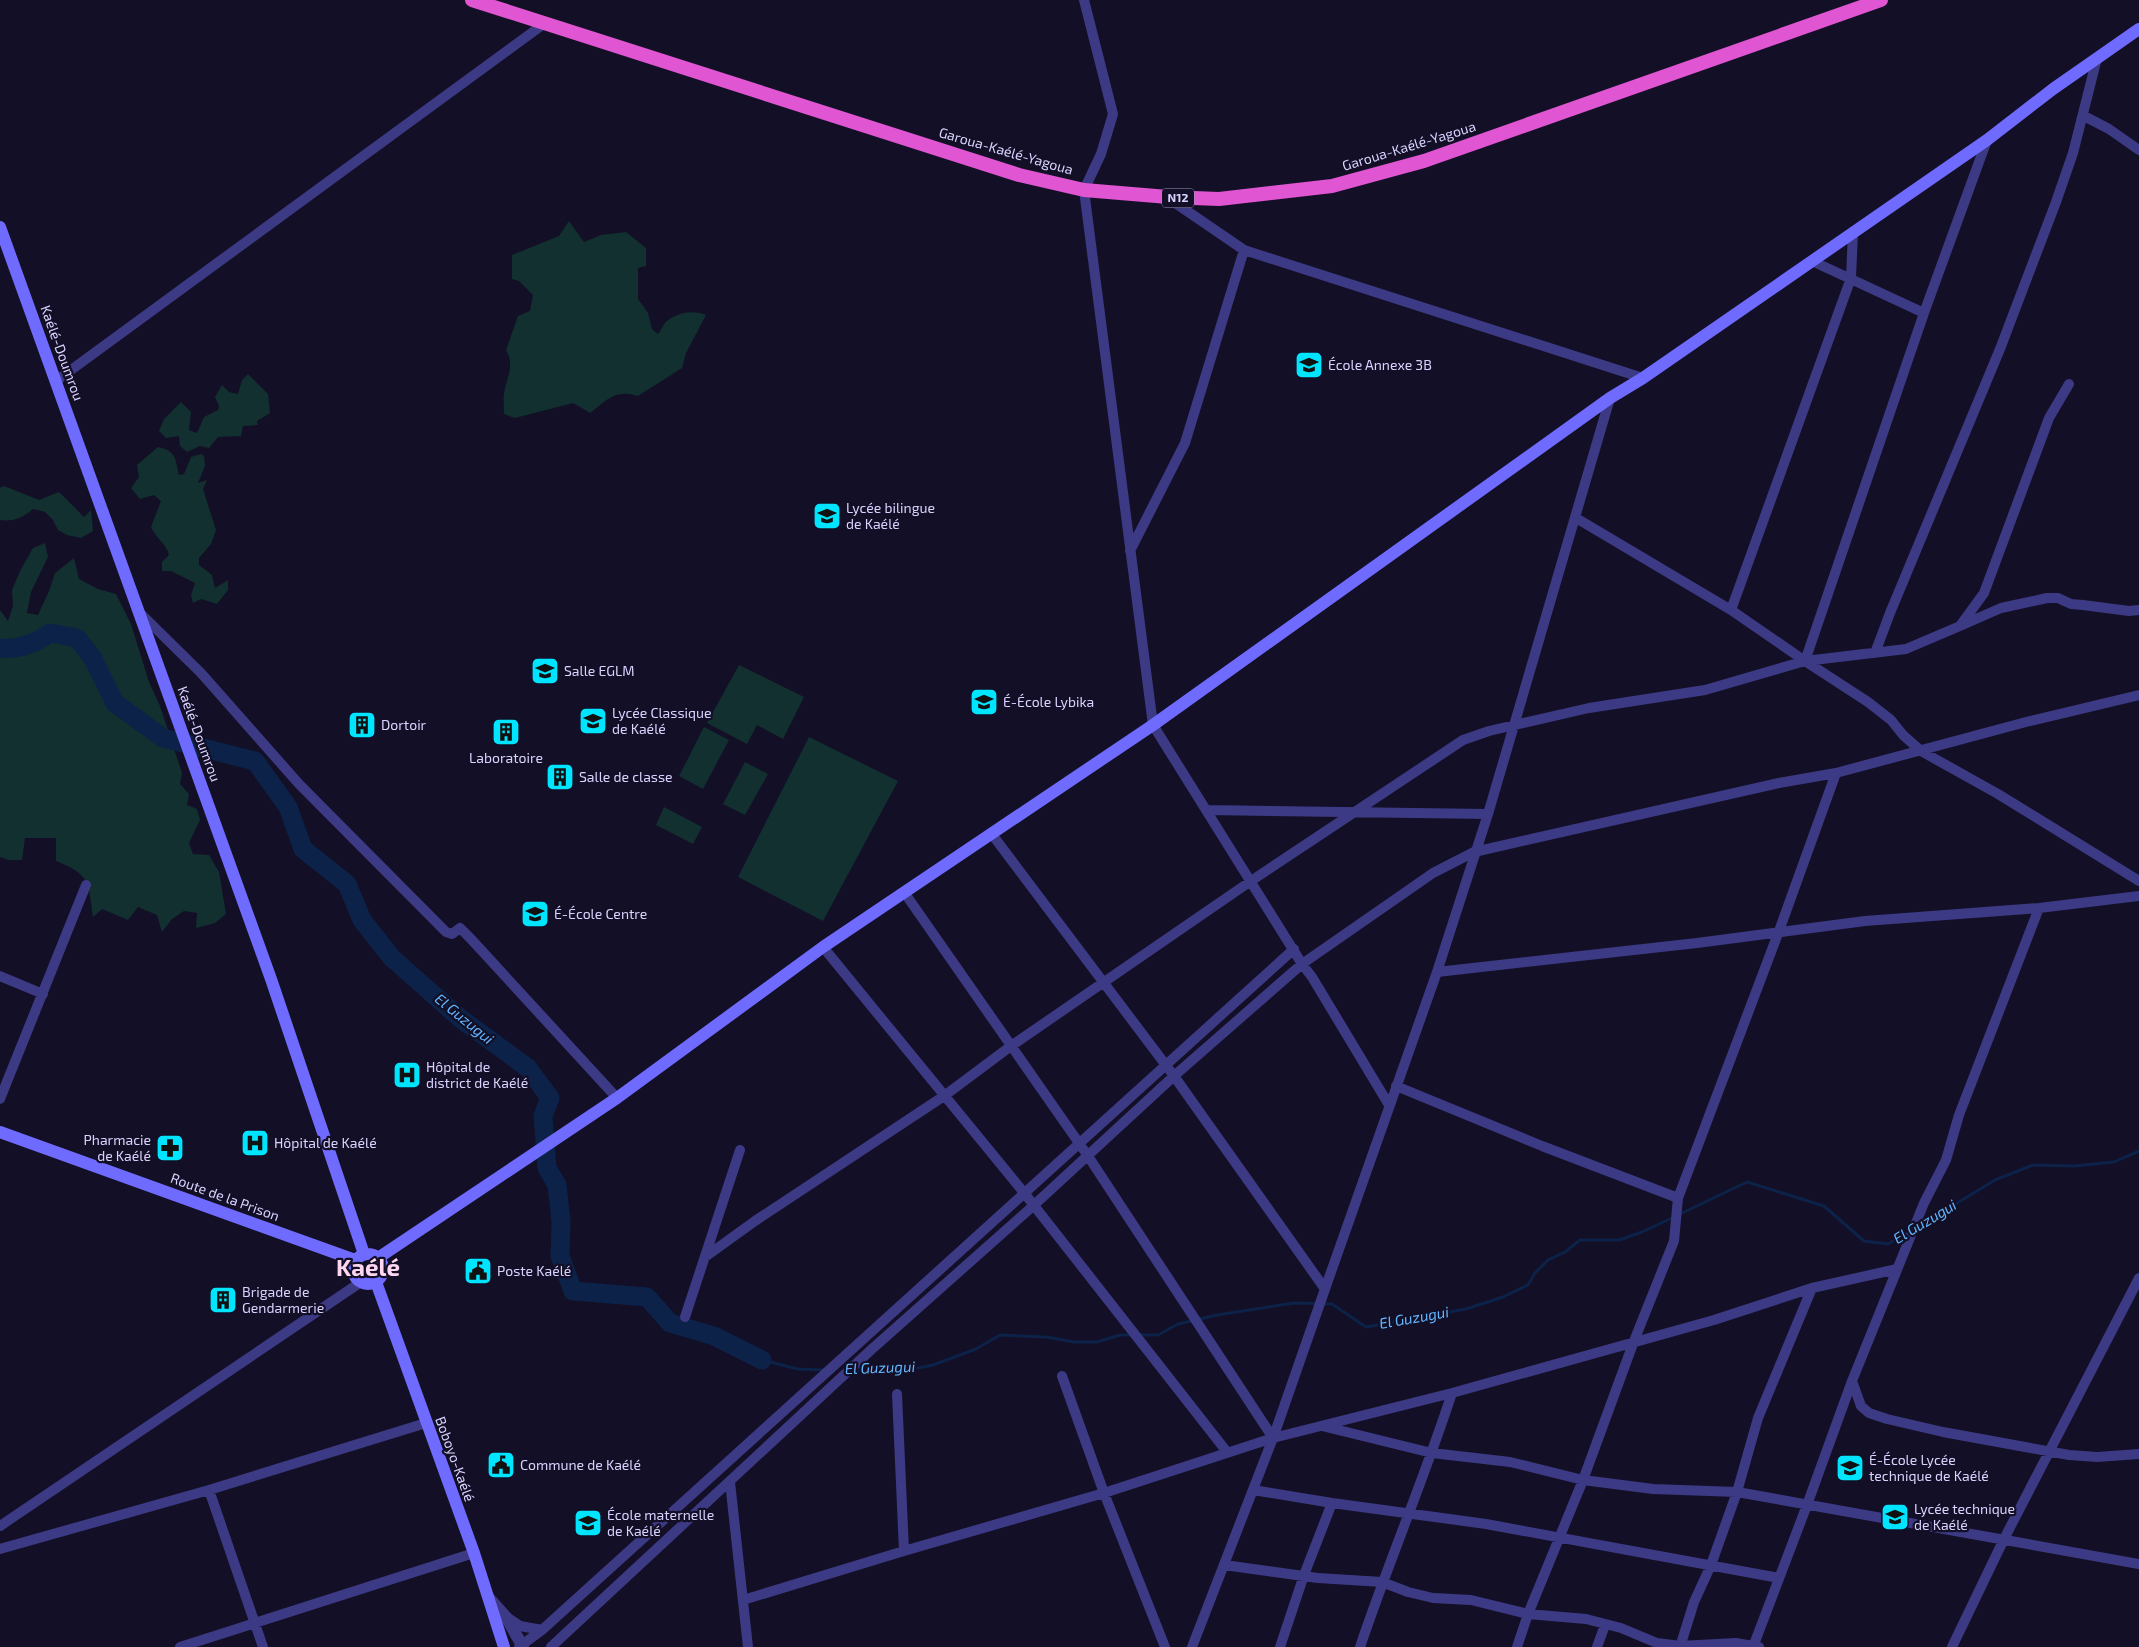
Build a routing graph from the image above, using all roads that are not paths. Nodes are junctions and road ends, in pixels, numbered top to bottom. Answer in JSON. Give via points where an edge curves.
{"nodes":[{"id":1,"x":472,"y":0,"type":"edge"},
{"id":2,"x":1084,"y":0,"type":"edge"},
{"id":3,"x":1881,"y":0,"type":"edge"},
{"id":4,"x":545,"y":24,"type":"junction"},
{"id":5,"x":2139,"y":28,"type":"edge"},
{"id":6,"x":2097,"y":58,"type":"junction"},
{"id":7,"x":2084,"y":116,"type":"junction"},
{"id":8,"x":1987,"y":140,"type":"junction"},
{"id":9,"x":2139,"y":150,"type":"edge"},
{"id":10,"x":1084,"y":190,"type":"junction"},
{"id":11,"x":1168,"y":197,"type":"junction"},
{"id":12,"x":0,"y":227,"type":"edge"},
{"id":13,"x":1853,"y":232,"type":"junction"},
{"id":14,"x":1244,"y":250,"type":"junction"},
{"id":15,"x":1812,"y":261,"type":"junction"},
{"id":16,"x":1851,"y":278,"type":"junction"},
{"id":17,"x":1924,"y":313,"type":"junction"},
{"id":18,"x":1643,"y":378,"type":"junction"},
{"id":19,"x":56,"y":381,"type":"junction"},
{"id":20,"x":2069,"y":384,"type":"dead end"},
{"id":21,"x":1610,"y":398,"type":"junction"},
{"id":22,"x":1576,"y":518,"type":"junction"},
{"id":23,"x":1130,"y":551,"type":"junction"},
{"id":24,"x":1731,"y":610,"type":"junction"},
{"id":25,"x":2139,"y":610,"type":"edge"},
{"id":26,"x":140,"y":612,"type":"junction"},
{"id":27,"x":1960,"y":626,"type":"junction"},
{"id":28,"x":1875,"y":653,"type":"junction"},
{"id":29,"x":1805,"y":661,"type":"junction"},
{"id":30,"x":2139,"y":695,"type":"edge"},
{"id":31,"x":1153,"y":725,"type":"junction"},
{"id":32,"x":1515,"y":726,"type":"junction"},
{"id":33,"x":1920,"y":751,"type":"junction"},
{"id":34,"x":1836,"y":773,"type":"junction"},
{"id":35,"x":1207,"y":810,"type":"junction"},
{"id":36,"x":1354,"y":813,"type":"junction"},
{"id":37,"x":1488,"y":814,"type":"junction"},
{"id":38,"x":991,"y":833,"type":"junction"},
{"id":39,"x":1474,"y":852,"type":"junction"},
{"id":40,"x":1251,"y":881,"type":"junction"},
{"id":41,"x":2139,"y":881,"type":"edge"},
{"id":42,"x":86,"y":885,"type":"dead end"},
{"id":43,"x":904,"y":892,"type":"junction"},
{"id":44,"x":2139,"y":896,"type":"edge"},
{"id":45,"x":2039,"y":908,"type":"junction"},
{"id":46,"x":1779,"y":931,"type":"junction"},
{"id":47,"x":823,"y":947,"type":"junction"},
{"id":48,"x":1294,"y":949,"type":"junction"},
{"id":49,"x":1302,"y":964,"type":"junction"},
{"id":50,"x":1437,"y":972,"type":"junction"},
{"id":51,"x":0,"y":976,"type":"edge"},
{"id":52,"x":1104,"y":982,"type":"junction"},
{"id":53,"x":43,"y":994,"type":"junction"},
{"id":54,"x":1011,"y":1046,"type":"junction"},
{"id":55,"x":1165,"y":1066,"type":"junction"},
{"id":56,"x":1174,"y":1076,"type":"junction"},
{"id":57,"x":1396,"y":1086,"type":"junction"},
{"id":58,"x":944,"y":1096,"type":"junction"},
{"id":59,"x":617,"y":1098,"type":"junction"},
{"id":60,"x":0,"y":1099,"type":"edge"},
{"id":61,"x":1389,"y":1105,"type":"junction"},
{"id":62,"x":0,"y":1132,"type":"edge"},
{"id":63,"x":1078,"y":1144,"type":"junction"},
{"id":64,"x":740,"y":1150,"type":"dead end"},
{"id":65,"x":1088,"y":1156,"type":"junction"},
{"id":66,"x":1025,"y":1194,"type":"junction"},
{"id":67,"x":1678,"y":1198,"type":"junction"},
{"id":68,"x":1033,"y":1206,"type":"junction"},
{"id":69,"x":360,"y":1257,"type":"junction"},
{"id":70,"x":705,"y":1257,"type":"junction"},
{"id":71,"x":378,"y":1258,"type":"junction"},
{"id":72,"x":1897,"y":1269,"type":"junction"},
{"id":73,"x":2139,"y":1278,"type":"edge"},
{"id":74,"x":361,"y":1282,"type":"junction"},
{"id":75,"x":376,"y":1282,"type":"junction"},
{"id":76,"x":1812,"y":1288,"type":"junction"},
{"id":77,"x":1326,"y":1289,"type":"junction"},
{"id":78,"x":685,"y":1317,"type":"dead end"},
{"id":79,"x":1634,"y":1341,"type":"junction"},
{"id":80,"x":1062,"y":1376,"type":"dead end"},
{"id":81,"x":1852,"y":1381,"type":"junction"},
{"id":82,"x":1452,"y":1392,"type":"junction"},
{"id":83,"x":897,"y":1394,"type":"dead end"},
{"id":84,"x":426,"y":1423,"type":"junction"},
{"id":85,"x":1319,"y":1425,"type":"junction"},
{"id":86,"x":1273,"y":1438,"type":"junction"},
{"id":87,"x":2051,"y":1451,"type":"junction"},
{"id":88,"x":1227,"y":1452,"type":"junction"},
{"id":89,"x":1432,"y":1453,"type":"junction"},
{"id":90,"x":2139,"y":1454,"type":"edge"},
{"id":91,"x":1583,"y":1480,"type":"junction"},
{"id":92,"x":730,"y":1482,"type":"junction"},
{"id":93,"x":209,"y":1490,"type":"junction"},
{"id":94,"x":1253,"y":1490,"type":"junction"},
{"id":95,"x":1737,"y":1492,"type":"junction"},
{"id":96,"x":1104,"y":1493,"type":"junction"},
{"id":97,"x":1332,"y":1503,"type":"junction"},
{"id":98,"x":1807,"y":1506,"type":"junction"},
{"id":99,"x":1411,"y":1513,"type":"junction"},
{"id":100,"x":0,"y":1526,"type":"edge"},
{"id":101,"x":1558,"y":1539,"type":"junction"},
{"id":102,"x":2004,"y":1539,"type":"junction"},
{"id":103,"x":0,"y":1549,"type":"edge"},
{"id":104,"x":904,"y":1551,"type":"junction"},
{"id":105,"x":474,"y":1553,"type":"junction"},
{"id":106,"x":2139,"y":1564,"type":"edge"},
{"id":107,"x":1224,"y":1565,"type":"junction"},
{"id":108,"x":1711,"y":1565,"type":"junction"},
{"id":109,"x":1304,"y":1575,"type":"junction"},
{"id":110,"x":1779,"y":1578,"type":"junction"},
{"id":111,"x":1382,"y":1582,"type":"junction"},
{"id":112,"x":489,"y":1598,"type":"junction"},
{"id":113,"x":743,"y":1600,"type":"junction"},
{"id":114,"x":1528,"y":1614,"type":"junction"},
{"id":115,"x":506,"y":1617,"type":"junction"},
{"id":116,"x":255,"y":1623,"type":"junction"},
{"id":117,"x":1605,"y":1625,"type":"junction"},
{"id":118,"x":542,"y":1630,"type":"junction"},
{"id":119,"x":521,"y":1646,"type":"edge"},
{"id":120,"x":1680,"y":1646,"type":"edge"},
{"id":121,"x":1755,"y":1646,"type":"edge"},
{"id":122,"x":180,"y":1647,"type":"edge"},
{"id":123,"x":263,"y":1647,"type":"edge"},
{"id":124,"x":504,"y":1647,"type":"edge"},
{"id":125,"x":551,"y":1647,"type":"edge"},
{"id":126,"x":748,"y":1647,"type":"edge"},
{"id":127,"x":1165,"y":1647,"type":"edge"},
{"id":128,"x":1192,"y":1647,"type":"edge"},
{"id":129,"x":1280,"y":1647,"type":"edge"},
{"id":130,"x":1360,"y":1647,"type":"edge"},
{"id":131,"x":1517,"y":1647,"type":"edge"},
{"id":132,"x":1597,"y":1647,"type":"edge"},
{"id":133,"x":1952,"y":1647,"type":"edge"}],
"edges":[{"from":1,"to":4,"type":"highway","name":"Garoua-Kaélé-Yagoua","number":"N12"},
{"from":2,"to":10,"type":"street","via":[[1113,114],[1101,154]]},
{"from":3,"to":11,"type":"highway","name":"Garoua-Kaélé-Yagoua","number":"N12","via":[[1424,161],[1332,186],[1219,199]]},
{"from":4,"to":10,"type":"highway","name":"Garoua-Kaélé-Yagoua","number":"N12","via":[[1018,175]]},
{"from":4,"to":19,"type":"street"},
{"from":5,"to":6,"type":"main road"},
{"from":6,"to":7,"type":"street"},
{"from":6,"to":8,"type":"main road"},
{"from":7,"to":9,"type":"street"},
{"from":7,"to":28,"type":"street","via":[[2056,202],[2000,349]]},
{"from":8,"to":13,"type":"main road"},
{"from":8,"to":17,"type":"street"},
{"from":10,"to":11,"type":"highway","name":"Garoua-Kaélé-Yagoua","number":"N12"},
{"from":10,"to":23,"type":"street"},
{"from":11,"to":14,"type":"street"},
{"from":12,"to":19,"type":"main road","name":"Kaélé-Doumrou"},
{"from":13,"to":15,"type":"main road"},
{"from":13,"to":16,"type":"street"},
{"from":14,"to":18,"type":"street"},
{"from":14,"to":23,"type":"street","via":[[1186,443]]},
{"from":15,"to":16,"type":"street"},
{"from":15,"to":18,"type":"main road"},
{"from":16,"to":17,"type":"street"},
{"from":16,"to":24,"type":"street"},
{"from":17,"to":29,"type":"street"},
{"from":18,"to":21,"type":"main road"},
{"from":19,"to":26,"type":"main road","name":"Kaélé-Doumrou"},
{"from":20,"to":27,"type":"street","via":[[2049,418],[1984,593]]},
{"from":21,"to":22,"type":"street"},
{"from":21,"to":31,"type":"main road"},
{"from":22,"to":24,"type":"street"},
{"from":22,"to":32,"type":"street"},
{"from":23,"to":31,"type":"street"},
{"from":24,"to":29,"type":"street"},
{"from":25,"to":27,"type":"street","via":[[2083,606],[2047,598],[2001,608]]},
{"from":26,"to":59,"type":"street","via":[[201,673],[298,784],[446,932],[452,934],[460,928]]},
{"from":26,"to":69,"type":"main road","name":"Kaélé-Doumrou","via":[[271,979]]},
{"from":27,"to":28,"type":"street","via":[[1906,649]]},
{"from":28,"to":29,"type":"street"},
{"from":29,"to":32,"type":"street","via":[[1705,690],[1589,708]]},
{"from":29,"to":33,"type":"street","via":[[1868,702],[1891,720]]},
{"from":30,"to":33,"type":"street"},
{"from":31,"to":35,"type":"street"},
{"from":31,"to":38,"type":"main road"},
{"from":32,"to":36,"type":"street","via":[[1464,740]]},
{"from":32,"to":37,"type":"street"},
{"from":33,"to":34,"type":"street"},
{"from":33,"to":41,"type":"street","via":[[1998,794]]},
{"from":34,"to":39,"type":"street"},
{"from":34,"to":46,"type":"street"},
{"from":35,"to":36,"type":"street"},
{"from":35,"to":40,"type":"street"},
{"from":36,"to":37,"type":"street"},
{"from":36,"to":40,"type":"street"},
{"from":37,"to":39,"type":"street"},
{"from":38,"to":43,"type":"main road"},
{"from":38,"to":52,"type":"street"},
{"from":39,"to":49,"type":"street","via":[[1433,873]]},
{"from":39,"to":50,"type":"street"},
{"from":40,"to":48,"type":"street"},
{"from":40,"to":52,"type":"street"},
{"from":42,"to":53,"type":"street"},
{"from":43,"to":47,"type":"main road"},
{"from":43,"to":54,"type":"street"},
{"from":44,"to":45,"type":"street"},
{"from":45,"to":46,"type":"street"},
{"from":45,"to":72,"type":"street","via":[[1959,1116],[1946,1160]]},
{"from":46,"to":50,"type":"street"},
{"from":46,"to":67,"type":"street"},
{"from":47,"to":58,"type":"street"},
{"from":47,"to":59,"type":"main road"},
{"from":48,"to":49,"type":"street"},
{"from":48,"to":55,"type":"street"},
{"from":49,"to":56,"type":"street"},
{"from":49,"to":61,"type":"street"},
{"from":50,"to":57,"type":"street"},
{"from":51,"to":53,"type":"street"},
{"from":52,"to":54,"type":"street"},
{"from":52,"to":55,"type":"street"},
{"from":53,"to":60,"type":"street"},
{"from":54,"to":58,"type":"street"},
{"from":54,"to":63,"type":"street"},
{"from":55,"to":56,"type":"street"},
{"from":55,"to":63,"type":"street"},
{"from":56,"to":65,"type":"street"},
{"from":56,"to":77,"type":"street"},
{"from":57,"to":61,"type":"street"},
{"from":57,"to":67,"type":"street"},
{"from":58,"to":66,"type":"street"},
{"from":58,"to":70,"type":"street"},
{"from":59,"to":71,"type":"main road"},
{"from":61,"to":77,"type":"street"},
{"from":62,"to":69,"type":"main road","name":"Route de la Prison"},
{"from":63,"to":65,"type":"street"},
{"from":63,"to":66,"type":"street"},
{"from":64,"to":70,"type":"street"},
{"from":65,"to":68,"type":"street"},
{"from":65,"to":86,"type":"street"},
{"from":66,"to":68,"type":"street"},
{"from":66,"to":118,"type":"street"},
{"from":67,"to":79,"type":"street","via":[[1674,1241]]},
{"from":68,"to":88,"type":"street"},
{"from":68,"to":92,"type":"street","via":[[872,1349]]},
{"from":69,"to":71,"type":"main road","via":[[372,1254]]},
{"from":69,"to":74,"type":"main road","via":[[353,1272]]},
{"from":70,"to":78,"type":"street"},
{"from":71,"to":75,"type":"main road","via":[[383,1270]]},
{"from":72,"to":76,"type":"street"},
{"from":72,"to":81,"type":"street"},
{"from":73,"to":87,"type":"street"},
{"from":74,"to":75,"type":"main road"},
{"from":74,"to":100,"type":"street"},
{"from":75,"to":84,"type":"main road","name":"Boboyo-Kaélé"},
{"from":76,"to":79,"type":"street","via":[[1714,1320]]},
{"from":76,"to":95,"type":"street","via":[[1758,1418]]},
{"from":77,"to":86,"type":"street"},
{"from":79,"to":82,"type":"street"},
{"from":79,"to":91,"type":"street"},
{"from":80,"to":96,"type":"street"},
{"from":81,"to":87,"type":"street","via":[[1858,1401],[1869,1413],[1943,1432]]},
{"from":81,"to":98,"type":"street"},
{"from":82,"to":85,"type":"street"},
{"from":82,"to":89,"type":"street"},
{"from":83,"to":104,"type":"street"},
{"from":84,"to":93,"type":"street"},
{"from":84,"to":105,"type":"main road","name":"Boboyo-Kaélé"},
{"from":85,"to":86,"type":"street"},
{"from":85,"to":89,"type":"street"},
{"from":86,"to":88,"type":"street"},
{"from":86,"to":94,"type":"street"},
{"from":87,"to":90,"type":"street","via":[[2097,1457]]},
{"from":87,"to":102,"type":"street"},
{"from":88,"to":96,"type":"street"},
{"from":89,"to":91,"type":"street","via":[[1510,1462]]},
{"from":89,"to":99,"type":"street"},
{"from":91,"to":95,"type":"street","via":[[1653,1490]]},
{"from":91,"to":101,"type":"street"},
{"from":92,"to":113,"type":"street"},
{"from":92,"to":125,"type":"street"},
{"from":93,"to":103,"type":"street"},
{"from":93,"to":116,"type":"street"},
{"from":94,"to":97,"type":"street"},
{"from":94,"to":107,"type":"street"},
{"from":95,"to":98,"type":"street"},
{"from":95,"to":108,"type":"street"},
{"from":96,"to":104,"type":"street"},
{"from":96,"to":127,"type":"street"},
{"from":97,"to":99,"type":"street"},
{"from":97,"to":109,"type":"street"},
{"from":98,"to":102,"type":"street"},
{"from":98,"to":110,"type":"street"},
{"from":99,"to":101,"type":"street"},
{"from":99,"to":111,"type":"street"},
{"from":101,"to":108,"type":"street"},
{"from":101,"to":114,"type":"street"},
{"from":102,"to":106,"type":"street"},
{"from":102,"to":133,"type":"street"},
{"from":104,"to":113,"type":"street"},
{"from":105,"to":112,"type":"main road","name":"Boboyo-Kaélé"},
{"from":105,"to":116,"type":"street"},
{"from":107,"to":109,"type":"street"},
{"from":107,"to":128,"type":"street"},
{"from":108,"to":110,"type":"street"},
{"from":108,"to":120,"type":"street","via":[[1694,1602]]},
{"from":109,"to":111,"type":"street"},
{"from":109,"to":129,"type":"street"},
{"from":110,"to":121,"type":"street"},
{"from":111,"to":114,"type":"street","via":[[1418,1595],[1471,1600]]},
{"from":111,"to":130,"type":"street"},
{"from":112,"to":115,"type":"street"},
{"from":112,"to":124,"type":"main road","name":"Boboyo-Kaélé"},
{"from":113,"to":126,"type":"street"},
{"from":114,"to":117,"type":"street","via":[[1578,1618]]},
{"from":114,"to":131,"type":"street"},
{"from":115,"to":118,"type":"street","via":[[520,1626]]},
{"from":115,"to":119,"type":"street"},
{"from":116,"to":122,"type":"street"},
{"from":116,"to":123,"type":"street"},
{"from":117,"to":120,"type":"street","via":[[1657,1643]]},
{"from":117,"to":132,"type":"street"},
{"from":118,"to":119,"type":"street"},
{"from":120,"to":121,"type":"street","via":[[1736,1643]]}]}
